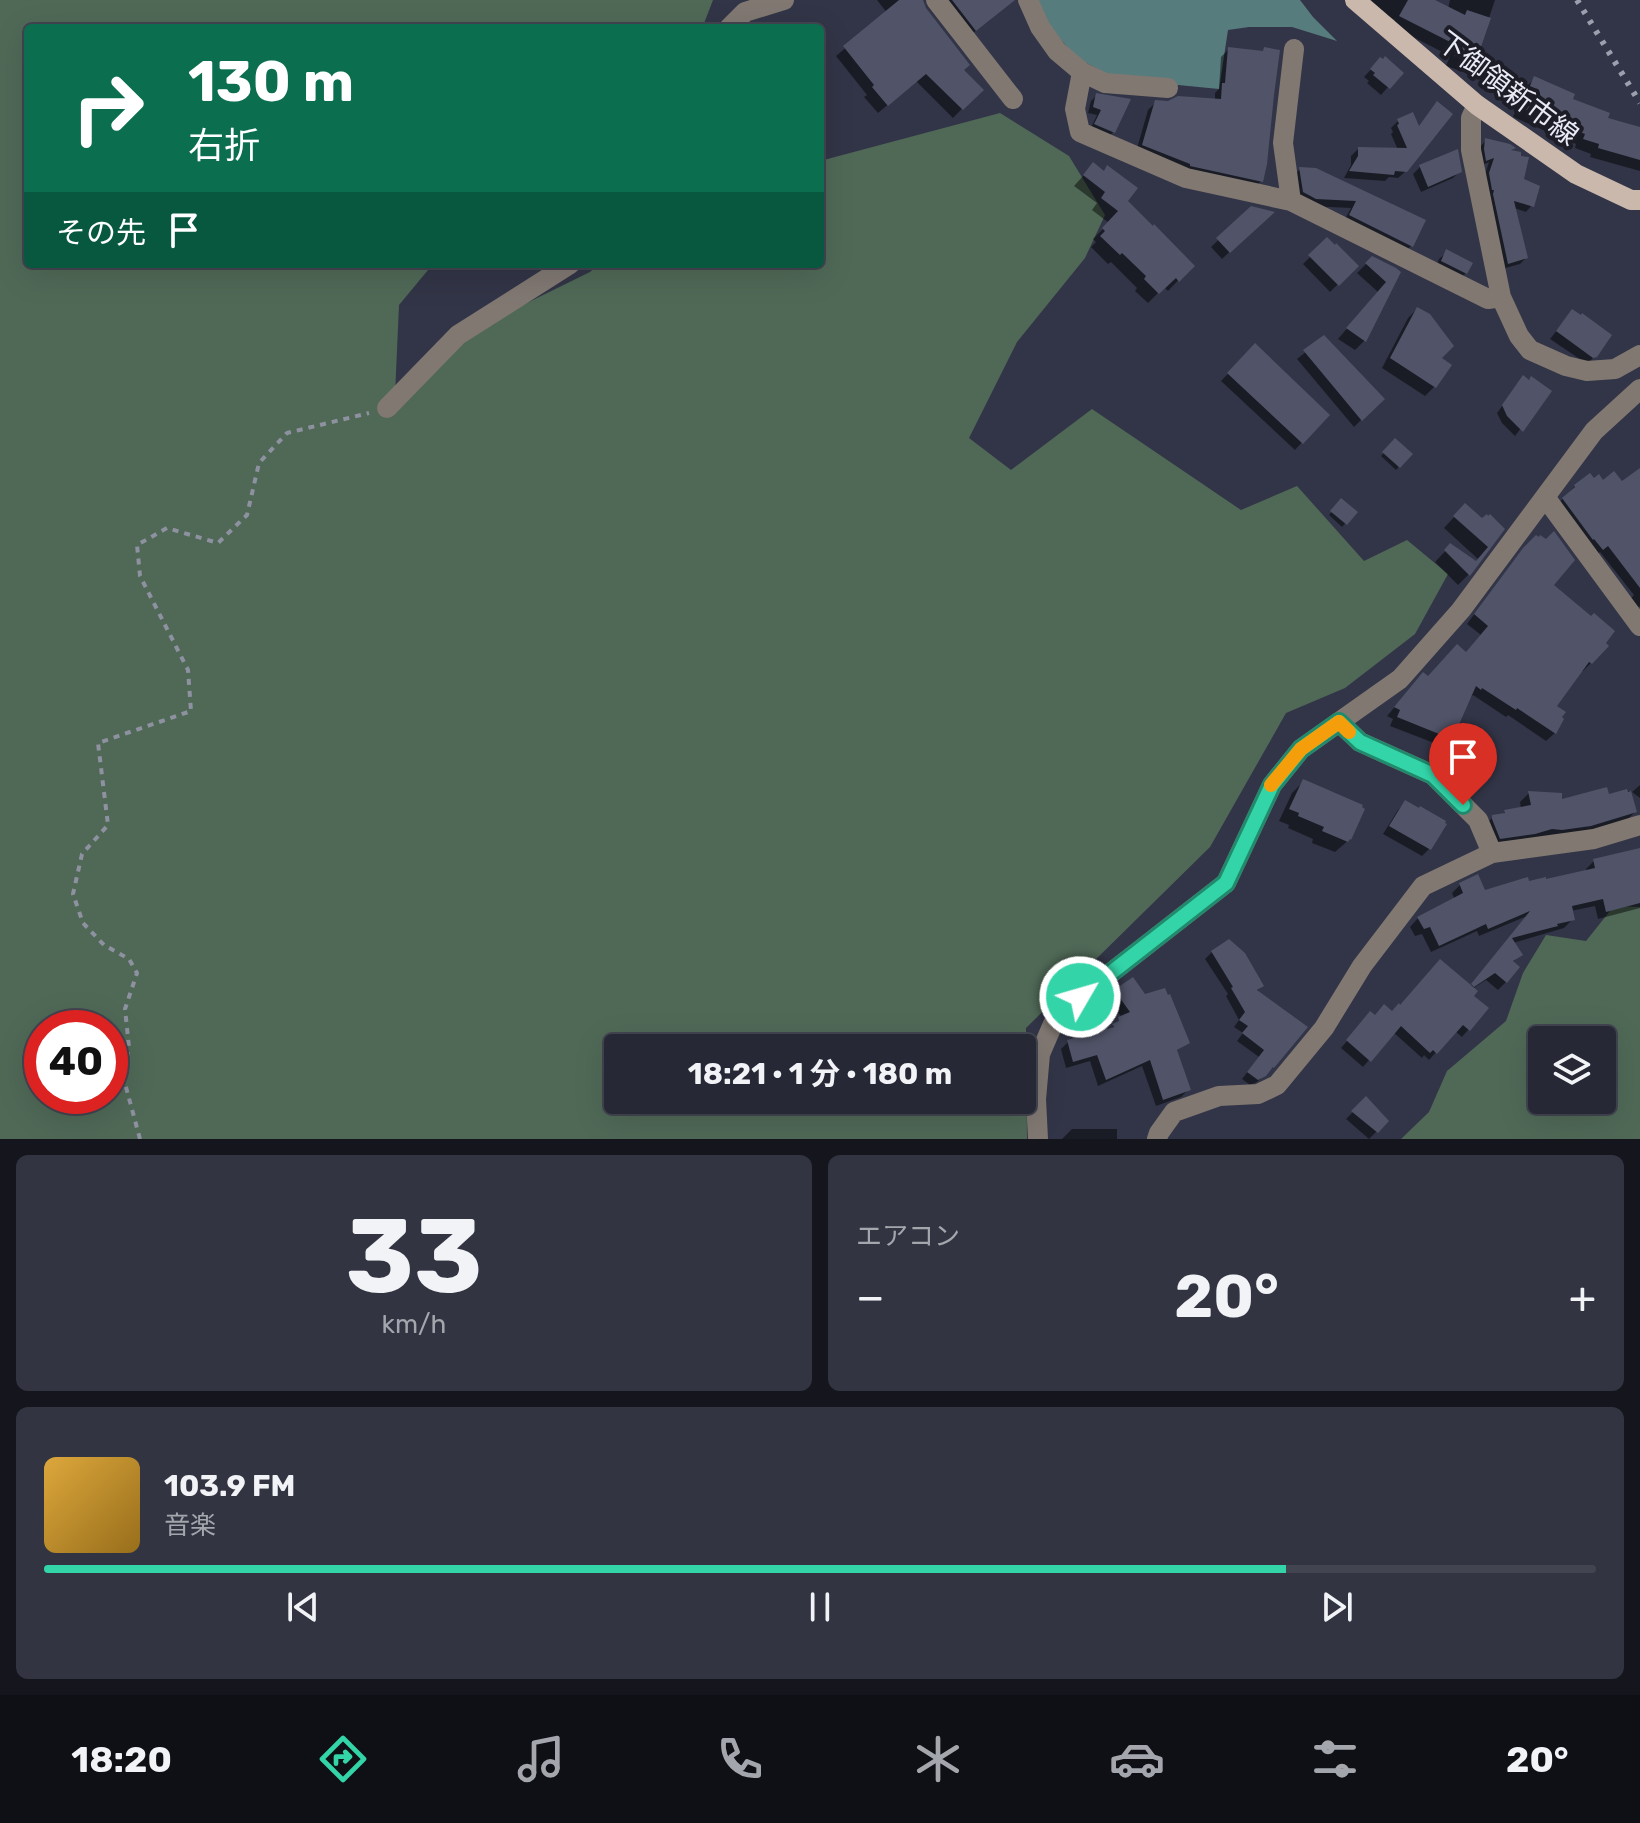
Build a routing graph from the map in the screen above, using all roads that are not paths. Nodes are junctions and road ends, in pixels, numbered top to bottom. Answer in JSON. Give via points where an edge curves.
{"nodes":[{"id":1,"x":784,"y":0,"type":"edge"},
{"id":2,"x":936,"y":0,"type":"edge"},
{"id":3,"x":1028,"y":0,"type":"edge"},
{"id":4,"x":1355,"y":0,"type":"edge"},
{"id":5,"x":733,"y":24,"type":"edge"},
{"id":6,"x":1294,"y":49,"type":"dead end"},
{"id":7,"x":1082,"y":72,"type":"junction"},
{"id":8,"x":1168,"y":88,"type":"dead end"},
{"id":9,"x":1013,"y":99,"type":"dead end"},
{"id":10,"x":1477,"y":105,"type":"junction"},
{"id":11,"x":1640,"y":200,"type":"edge"},
{"id":12,"x":1291,"y":201,"type":"junction"},
{"id":13,"x":564,"y":268,"type":"edge"},
{"id":14,"x":1501,"y":297,"type":"junction"},
{"id":15,"x":1640,"y":355,"type":"edge"},
{"id":16,"x":1640,"y":389,"type":"edge"},
{"id":17,"x":387,"y":408,"type":"road end"},
{"id":18,"x":1545,"y":497,"type":"junction"},
{"id":19,"x":1640,"y":626,"type":"edge"},
{"id":20,"x":1339,"y":722,"type":"junction"},
{"id":21,"x":1640,"y":825,"type":"edge"},
{"id":22,"x":1492,"y":853,"type":"junction"},
{"id":23,"x":1038,"y":1139,"type":"edge"},
{"id":24,"x":1157,"y":1139,"type":"edge"}],
"edges":[{"from":1,"to":5,"type":"street","via":[[745,12]]},
{"from":2,"to":9,"type":"street"},
{"from":3,"to":7,"type":"street","via":[[1057,51]]},
{"from":4,"to":10,"type":"main road","name":"下御領新市線"},
{"from":6,"to":12,"type":"street","via":[[1283,143]]},
{"from":7,"to":8,"type":"street","via":[[1105,83]]},
{"from":7,"to":12,"type":"street","via":[[1075,109],[1080,132],[1186,178]]},
{"from":10,"to":11,"type":"main road","name":"下御領新市線","via":[[1576,174]]},
{"from":10,"to":14,"type":"street","via":[[1471,118],[1471,150]]},
{"from":12,"to":14,"type":"street","via":[[1488,299]]},
{"from":13,"to":17,"type":"street","via":[[458,335]]},
{"from":14,"to":15,"type":"street","via":[[1530,350],[1554,361],[1587,371],[1615,369]]},
{"from":16,"to":18,"type":"street","via":[[1594,431]]},
{"from":18,"to":19,"type":"street"},
{"from":18,"to":20,"type":"street","via":[[1461,610],[1400,679]]},
{"from":20,"to":22,"type":"street","via":[[1360,742],[1433,775],[1478,820]]},
{"from":20,"to":23,"type":"street","via":[[1301,749],[1272,785],[1226,883],[1053,1024],[1040,1054]]},
{"from":21,"to":22,"type":"street","via":[[1594,839]]},
{"from":22,"to":24,"type":"street","via":[[1423,886],[1362,966],[1324,1028],[1277,1085],[1258,1094],[1219,1096],[1174,1112]]}]}
